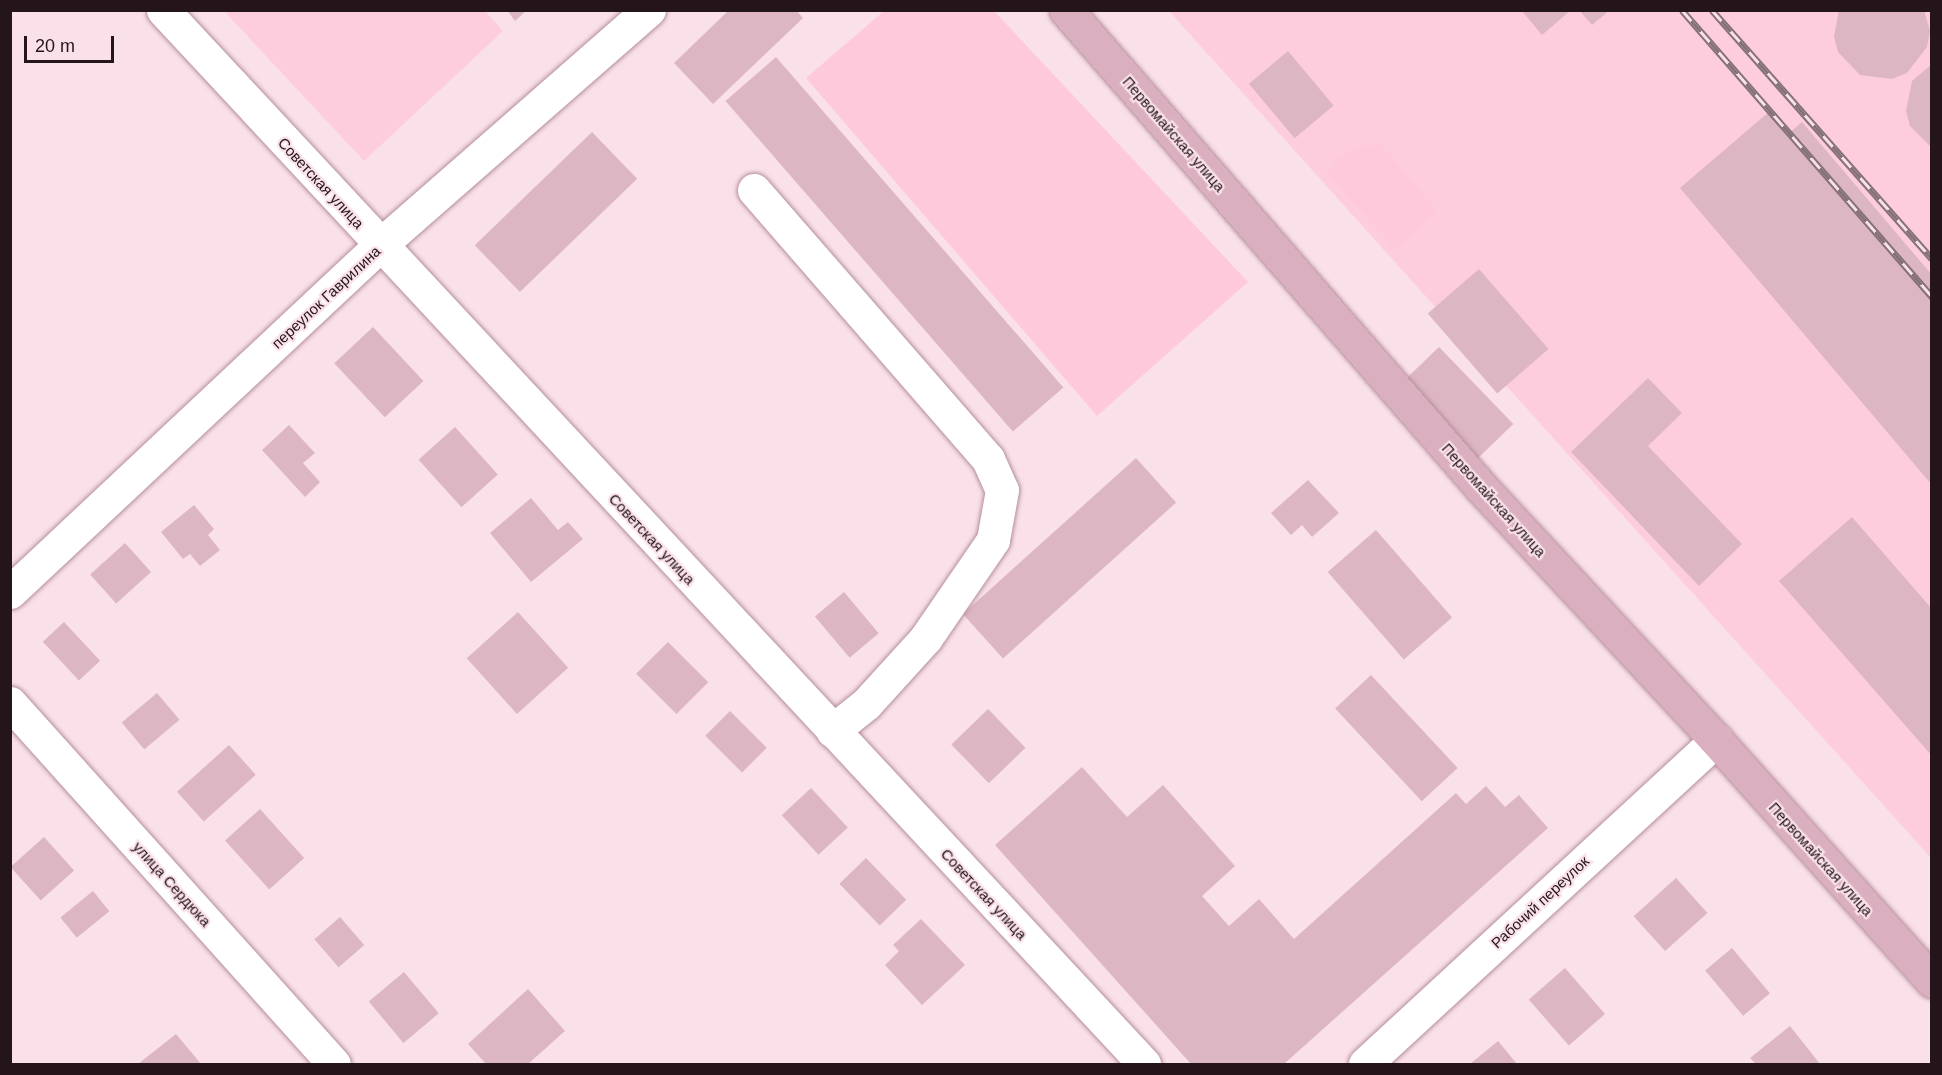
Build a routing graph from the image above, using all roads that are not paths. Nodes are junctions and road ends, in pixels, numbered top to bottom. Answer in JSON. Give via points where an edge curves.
{"nodes":[{"id":1,"x":163,"y":10,"type":"edge"},
{"id":2,"x":649,"y":10,"type":"edge"},
{"id":3,"x":1066,"y":10,"type":"edge"},
{"id":4,"x":754,"y":190,"type":"dead end"},
{"id":5,"x":379,"y":246,"type":"junction"},
{"id":6,"x":10,"y":592,"type":"edge"},
{"id":7,"x":10,"y":703,"type":"edge"},
{"id":8,"x":832,"y":732,"type":"junction"},
{"id":9,"x":1716,"y":740,"type":"junction"},
{"id":10,"x":1932,"y":981,"type":"edge"},
{"id":11,"x":334,"y":1065,"type":"edge"},
{"id":12,"x":1144,"y":1065,"type":"edge"},
{"id":13,"x":1365,"y":1065,"type":"edge"}],
"edges":[{"from":1,"to":5,"type":"street","name":"Советская улица"},
{"from":2,"to":5,"type":"street","name":"переулок Гаврилина"},
{"from":3,"to":9,"type":"main road","name":"Первомайская улица","via":[[1480,486]]},
{"from":4,"to":8,"type":"street","via":[[988,459],[1002,490],[993,540],[926,638],[873,698]]},
{"from":5,"to":6,"type":"street","name":"переулок Гаврилина"},
{"from":5,"to":8,"type":"street","name":"Советская улица"},
{"from":7,"to":11,"type":"street","name":"улица Сердюка"},
{"from":8,"to":12,"type":"street","name":"Советская улица"},
{"from":9,"to":10,"type":"main road","name":"Первомайская улица"},
{"from":9,"to":13,"type":"street","name":"Рабочий переулок"}]}
